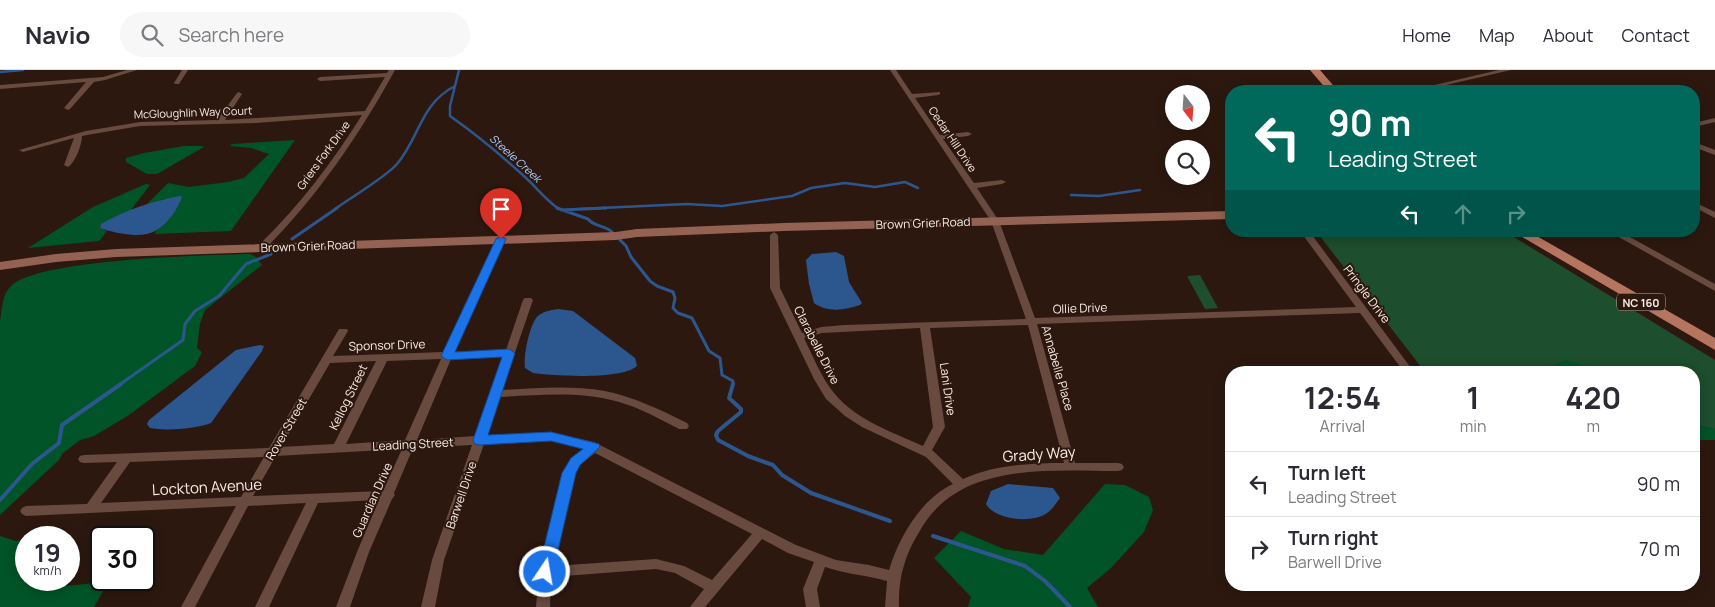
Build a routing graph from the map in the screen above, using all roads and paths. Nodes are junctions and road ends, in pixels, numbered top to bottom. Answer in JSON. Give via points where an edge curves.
{"nodes":[{"id":1,"x":134,"y":70,"type":"edge"},
{"id":2,"x":186,"y":70,"type":"edge"},
{"id":3,"x":893,"y":70,"type":"edge"},
{"id":4,"x":1315,"y":70,"type":"edge"},
{"id":5,"x":1508,"y":70,"type":"edge"},
{"id":6,"x":391,"y":72,"type":"edge"},
{"id":7,"x":320,"y":79,"type":"dead end"},
{"id":8,"x":92,"y":80,"type":"junction"},
{"id":9,"x":177,"y":83,"type":"dead end"},
{"id":10,"x":1328,"y":85,"type":"edge"},
{"id":11,"x":1439,"y":85,"type":"edge"},
{"id":12,"x":0,"y":87,"type":"edge"},
{"id":13,"x":938,"y":93,"type":"dead end"},
{"id":14,"x":240,"y":94,"type":"dead end"},
{"id":15,"x":911,"y":96,"type":"junction"},
{"id":16,"x":68,"y":108,"type":"dead end"},
{"id":17,"x":366,"y":113,"type":"junction"},
{"id":18,"x":1715,"y":120,"type":"edge"},
{"id":19,"x":220,"y":121,"type":"junction"},
{"id":20,"x":1700,"y":124,"type":"edge"},
{"id":21,"x":968,"y":134,"type":"dead end"},
{"id":22,"x":78,"y":135,"type":"junction"},
{"id":23,"x":938,"y":137,"type":"junction"},
{"id":24,"x":1700,"y":147,"type":"edge"},
{"id":25,"x":23,"y":150,"type":"dead end"},
{"id":26,"x":1715,"y":153,"type":"edge"},
{"id":27,"x":68,"y":164,"type":"dead end"},
{"id":28,"x":1002,"y":182,"type":"dead end"},
{"id":29,"x":971,"y":186,"type":"junction"},
{"id":30,"x":1700,"y":207,"type":"edge"},
{"id":31,"x":1715,"y":214,"type":"edge"},
{"id":32,"x":1225,"y":215,"type":"edge"},
{"id":33,"x":1225,"y":221,"type":"edge"},
{"id":34,"x":894,"y":224,"type":"junction"},
{"id":35,"x":996,"y":225,"type":"junction"},
{"id":36,"x":774,"y":235,"type":"junction"},
{"id":37,"x":616,"y":236,"type":"junction"},
{"id":38,"x":1308,"y":237,"type":"edge"},
{"id":39,"x":1528,"y":237,"type":"edge"},
{"id":40,"x":1623,"y":237,"type":"edge"},
{"id":41,"x":501,"y":239,"type":"junction"},
{"id":42,"x":262,"y":247,"type":"junction"},
{"id":43,"x":0,"y":266,"type":"edge"},
{"id":44,"x":1715,"y":288,"type":"edge"},
{"id":45,"x":528,"y":300,"type":"dead end"},
{"id":46,"x":1363,"y":310,"type":"junction"},
{"id":47,"x":1032,"y":323,"type":"junction"},
{"id":48,"x":925,"y":326,"type":"junction"},
{"id":49,"x":343,"y":331,"type":"dead end"},
{"id":50,"x":798,"y":337,"type":"junction"},
{"id":51,"x":1715,"y":345,"type":"edge"},
{"id":52,"x":509,"y":353,"type":"junction"},
{"id":53,"x":447,"y":356,"type":"junction"},
{"id":54,"x":383,"y":358,"type":"junction"},
{"id":55,"x":326,"y":360,"type":"junction"},
{"id":56,"x":1405,"y":366,"type":"edge"},
{"id":57,"x":494,"y":394,"type":"junction"},
{"id":58,"x":682,"y":426,"type":"dead end"},
{"id":59,"x":480,"y":440,"type":"junction"},
{"id":60,"x":411,"y":444,"type":"junction"},
{"id":61,"x":594,"y":447,"type":"junction"},
{"id":62,"x":338,"y":448,"type":"junction"},
{"id":63,"x":273,"y":452,"type":"junction"},
{"id":64,"x":925,"y":452,"type":"junction"},
{"id":65,"x":127,"y":457,"type":"junction"},
{"id":66,"x":84,"y":459,"type":"dead end"},
{"id":67,"x":1118,"y":467,"type":"dead end"},
{"id":68,"x":1071,"y":468,"type":"junction"},
{"id":69,"x":962,"y":485,"type":"junction"},
{"id":70,"x":389,"y":495,"type":"junction"},
{"id":71,"x":314,"y":499,"type":"junction"},
{"id":72,"x":244,"y":502,"type":"junction"},
{"id":73,"x":90,"y":509,"type":"junction"},
{"id":74,"x":26,"y":511,"type":"dead end"},
{"id":75,"x":760,"y":533,"type":"junction"},
{"id":76,"x":821,"y":560,"type":"junction"},
{"id":77,"x":545,"y":572,"type":"junction"},
{"id":78,"x":893,"y":577,"type":"junction"},
{"id":79,"x":713,"y":588,"type":"junction"},
{"id":80,"x":188,"y":607,"type":"edge"},
{"id":81,"x":262,"y":607,"type":"edge"},
{"id":82,"x":343,"y":607,"type":"edge"},
{"id":83,"x":428,"y":607,"type":"edge"},
{"id":84,"x":542,"y":607,"type":"edge"},
{"id":85,"x":697,"y":607,"type":"edge"},
{"id":86,"x":813,"y":607,"type":"edge"},
{"id":87,"x":892,"y":607,"type":"edge"}],
"edges":[{"from":1,"to":8,"type":"street"},
{"from":2,"to":9,"type":"street"},
{"from":3,"to":15,"type":"street","name":"Cedar Hill Drive"},
{"from":4,"to":10,"type":"main road"},
{"from":5,"to":11,"type":"street"},
{"from":6,"to":7,"type":"street"},
{"from":6,"to":17,"type":"street","name":"Griers Fork Drive"},
{"from":8,"to":12,"type":"street"},
{"from":8,"to":16,"type":"street"},
{"from":13,"to":15,"type":"street"},
{"from":14,"to":19,"type":"street"},
{"from":15,"to":23,"type":"street","name":"Cedar Hill Drive"},
{"from":17,"to":19,"type":"street","name":"McGloughlin Way Court"},
{"from":17,"to":42,"type":"street","name":"Griers Fork Drive","via":[[337,158],[282,228]]},
{"from":18,"to":20,"type":"street"},
{"from":19,"to":22,"type":"street","name":"McGloughlin Way Court","via":[[149,123]]},
{"from":21,"to":23,"type":"street"},
{"from":22,"to":25,"type":"street","name":"McGloughlin Way Court"},
{"from":22,"to":27,"type":"street"},
{"from":23,"to":29,"type":"street","name":"Cedar Hill Drive"},
{"from":24,"to":26,"type":"street"},
{"from":28,"to":29,"type":"street"},
{"from":29,"to":35,"type":"street","name":"Cedar Hill Drive"},
{"from":30,"to":31,"type":"street"},
{"from":32,"to":35,"type":"main road","name":"Brown Grier Road"},
{"from":33,"to":35,"type":"main road","name":"Brown Grier Road"},
{"from":34,"to":35,"type":"main road","name":"Brown Grier Road"},
{"from":34,"to":36,"type":"main road","via":[[873,228],[790,230]]},
{"from":34,"to":37,"type":"main road","name":"Brown Grier Road"},
{"from":35,"to":36,"type":"main road","name":"Brown Grier Road"},
{"from":35,"to":47,"type":"street","name":"Annabelle Place"},
{"from":36,"to":37,"type":"main road","name":"Brown Grier Road"},
{"from":36,"to":50,"type":"street","name":"Clarabelle Drive","via":[[775,288]]},
{"from":37,"to":41,"type":"main road","name":"Brown Grier Road"},
{"from":38,"to":46,"type":"street","name":"Pringle Drive"},
{"from":39,"to":51,"type":"main road","number":"NC 160"},
{"from":40,"to":44,"type":"street"},
{"from":41,"to":42,"type":"main road","name":"Brown Grier Road"},
{"from":41,"to":53,"type":"street","name":"Guardian Drive"},
{"from":42,"to":43,"type":"main road","name":"Brown Grier Road","via":[[77,255]]},
{"from":45,"to":52,"type":"street","name":"Barwell Drive"},
{"from":46,"to":47,"type":"street","name":"Ollie Drive"},
{"from":46,"to":56,"type":"street","name":"Pringle Drive"},
{"from":47,"to":48,"type":"street","name":"Ollie Drive"},
{"from":47,"to":68,"type":"street","name":"Annabelle Place"},
{"from":48,"to":50,"type":"street","name":"Ollie Drive","via":[[839,328]]},
{"from":48,"to":64,"type":"street","name":"Lani Drive","via":[[939,427]]},
{"from":49,"to":55,"type":"street","name":"Rover Street"},
{"from":50,"to":64,"type":"street","name":"Clarabelle Drive","via":[[819,379],[838,404],[866,424]]},
{"from":52,"to":53,"type":"street","name":"Sponsor Drive"},
{"from":52,"to":57,"type":"street","name":"Barwell Drive"},
{"from":53,"to":54,"type":"street","name":"Sponsor Drive"},
{"from":53,"to":60,"type":"street","name":"Guardian Drive"},
{"from":54,"to":55,"type":"street","name":"Sponsor Drive"},
{"from":54,"to":62,"type":"street","name":"Kellog Street"},
{"from":55,"to":63,"type":"street","name":"Rover Street"},
{"from":57,"to":58,"type":"street","via":[[560,391],[606,394]]},
{"from":57,"to":59,"type":"street","name":"Barwell Drive"},
{"from":59,"to":60,"type":"street","name":"Leading Street"},
{"from":59,"to":61,"type":"street","name":"Leading Street","via":[[551,436]]},
{"from":59,"to":83,"type":"street","name":"Barwell Drive","via":[[438,560]]},
{"from":60,"to":62,"type":"street","name":"Leading Street"},
{"from":60,"to":70,"type":"street","name":"Guardian Drive"},
{"from":61,"to":75,"type":"street","name":"Leading Street"},
{"from":61,"to":77,"type":"street","via":[[576,462],[569,473]]},
{"from":62,"to":63,"type":"street","name":"Leading Street"},
{"from":63,"to":65,"type":"street","name":"Leading Street"},
{"from":63,"to":72,"type":"street","name":"Rover Street"},
{"from":64,"to":69,"type":"street","name":"Clarabelle Drive","via":[[938,460]]},
{"from":65,"to":66,"type":"street","name":"Leading Street"},
{"from":65,"to":73,"type":"street"},
{"from":67,"to":68,"type":"street","name":"Grady Way"},
{"from":68,"to":69,"type":"street","name":"Grady Way","via":[[1014,470]]},
{"from":69,"to":78,"type":"street","name":"Grady Way","via":[[939,499],[922,518],[900,552]]},
{"from":70,"to":71,"type":"street","name":"Lockton Avenue"},
{"from":70,"to":82,"type":"street","name":"Guardian Drive"},
{"from":71,"to":72,"type":"street","name":"Lockton Avenue"},
{"from":71,"to":81,"type":"street"},
{"from":72,"to":73,"type":"street","name":"Lockton Avenue"},
{"from":72,"to":80,"type":"street","name":"Rover Street"},
{"from":73,"to":74,"type":"street","name":"Lockton Avenue"},
{"from":75,"to":76,"type":"street","name":"Leading Street"},
{"from":75,"to":79,"type":"street"},
{"from":76,"to":78,"type":"street","name":"Leading Street"},
{"from":76,"to":86,"type":"street","via":[[810,589]]},
{"from":77,"to":79,"type":"street","via":[[664,564],[684,570]]},
{"from":77,"to":84,"type":"street"},
{"from":78,"to":87,"type":"street","name":"Grady Way"},
{"from":79,"to":85,"type":"street"}]}
